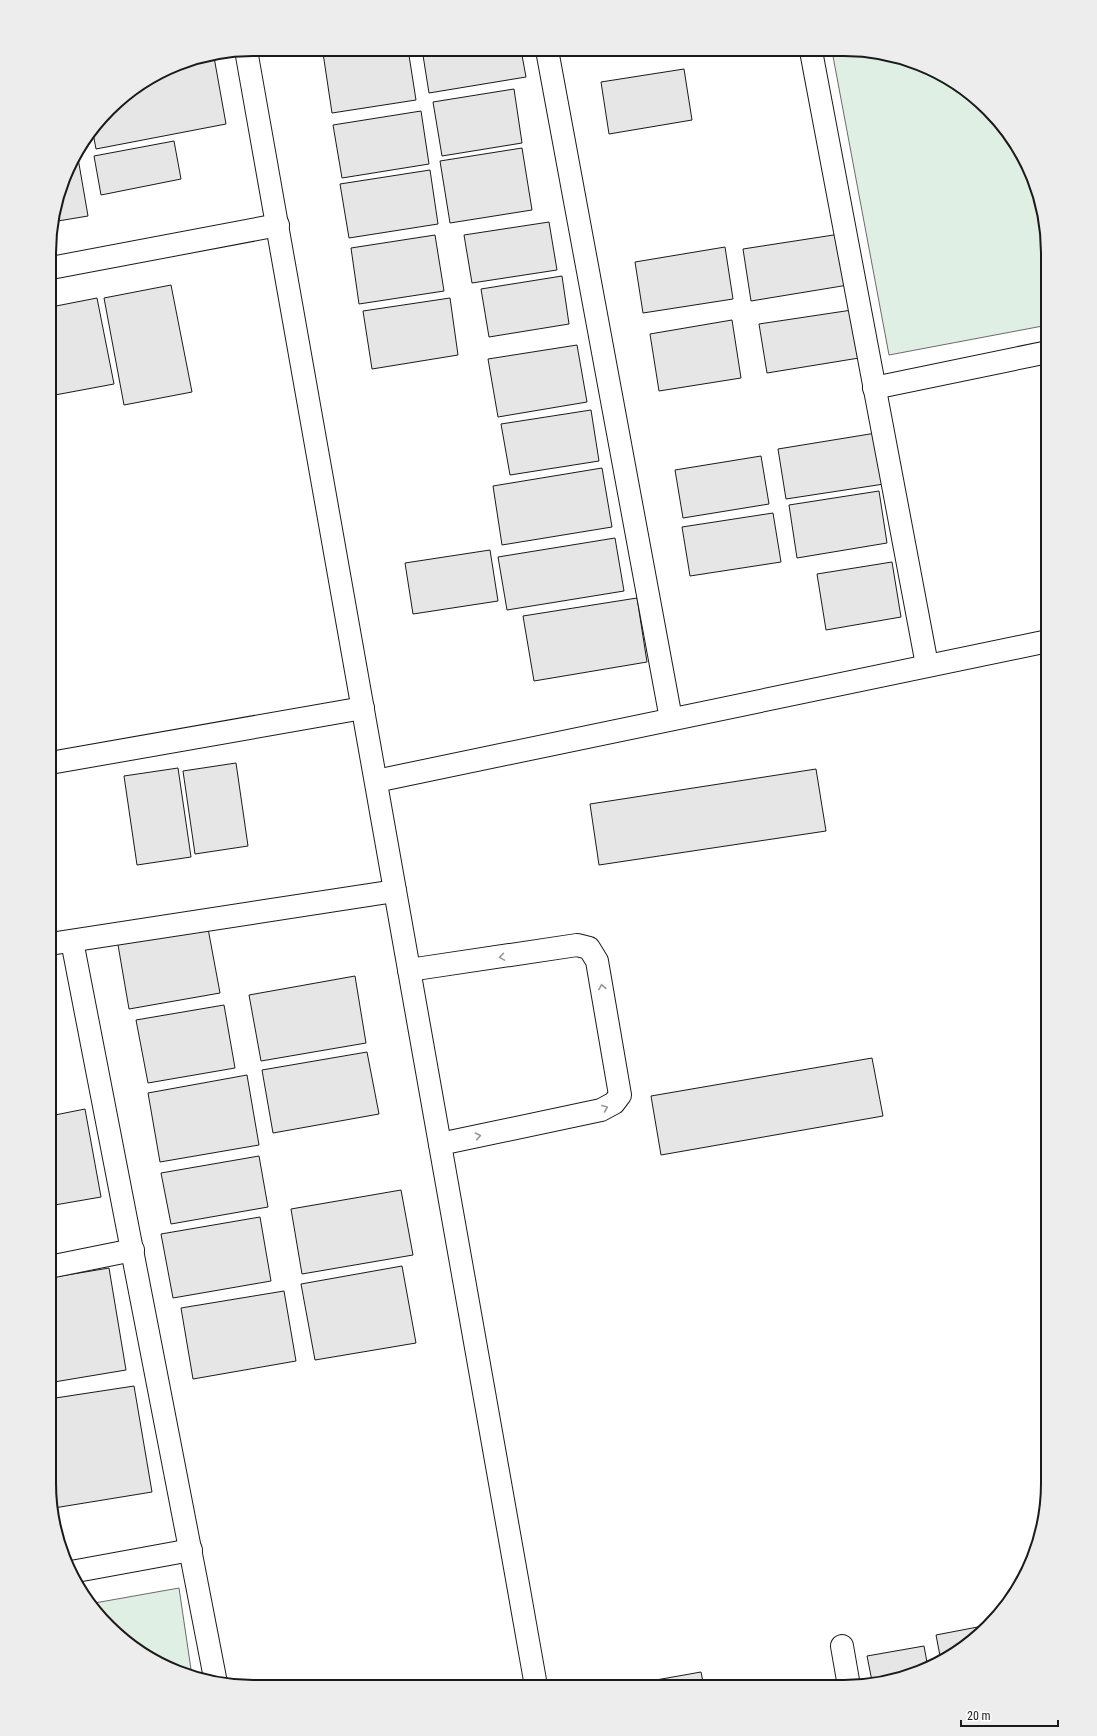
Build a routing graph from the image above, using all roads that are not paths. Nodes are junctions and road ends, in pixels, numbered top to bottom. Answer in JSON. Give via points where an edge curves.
{"nodes":[{"id":1,"x":247,"y":56,"type":"edge"},
{"id":2,"x":548,"y":56,"type":"edge"},
{"id":3,"x":812,"y":56,"type":"edge"},
{"id":4,"x":278,"y":225,"type":"junction"},
{"id":5,"x":56,"y":267,"type":"edge"},
{"id":6,"x":1041,"y":353,"type":"edge"},
{"id":7,"x":874,"y":388,"type":"junction"},
{"id":8,"x":1041,"y":642,"type":"edge"},
{"id":9,"x":927,"y":666,"type":"junction"},
{"id":10,"x":363,"y":708,"type":"junction"},
{"id":11,"x":671,"y":719,"type":"junction"},
{"id":12,"x":56,"y":762,"type":"edge"},
{"id":13,"x":376,"y":781,"type":"junction"},
{"id":14,"x":395,"y":891,"type":"junction"},
{"id":15,"x":72,"y":941,"type":"junction"},
{"id":16,"x":56,"y":943,"type":"edge"},
{"id":17,"x":409,"y":970,"type":"junction"},
{"id":18,"x":440,"y":1144,"type":"junction"},
{"id":19,"x":133,"y":1250,"type":"junction"},
{"id":20,"x":56,"y":1266,"type":"edge"},
{"id":21,"x":191,"y":1550,"type":"junction"},
{"id":22,"x":76,"y":1571,"type":"edge"},
{"id":23,"x":842,"y":1646,"type":"dead end"},
{"id":24,"x":215,"y":1676,"type":"edge"},
{"id":25,"x":535,"y":1680,"type":"edge"},
{"id":26,"x":848,"y":1680,"type":"edge"}],
"edges":[{"from":1,"to":4,"type":"street"},
{"from":2,"to":11,"type":"street"},
{"from":3,"to":7,"type":"street"},
{"from":4,"to":5,"type":"street"},
{"from":4,"to":10,"type":"street"},
{"from":6,"to":7,"type":"street"},
{"from":7,"to":9,"type":"street"},
{"from":8,"to":9,"type":"street"},
{"from":9,"to":11,"type":"street"},
{"from":10,"to":12,"type":"street"},
{"from":10,"to":13,"type":"street"},
{"from":11,"to":13,"type":"street"},
{"from":13,"to":14,"type":"street"},
{"from":14,"to":15,"type":"street"},
{"from":14,"to":17,"type":"street"},
{"from":15,"to":16,"type":"street"},
{"from":15,"to":19,"type":"street"},
{"from":17,"to":18,"type":"street"},
{"from":18,"to":17,"type":"street","one_way":true,"via":[[601,1110],[614,1104],[620,1095],[597,960],[589,948],[577,945]]},
{"from":18,"to":25,"type":"street"},
{"from":19,"to":20,"type":"street"},
{"from":19,"to":21,"type":"street"},
{"from":21,"to":22,"type":"street"},
{"from":21,"to":24,"type":"street"},
{"from":23,"to":26,"type":"street"}]}
